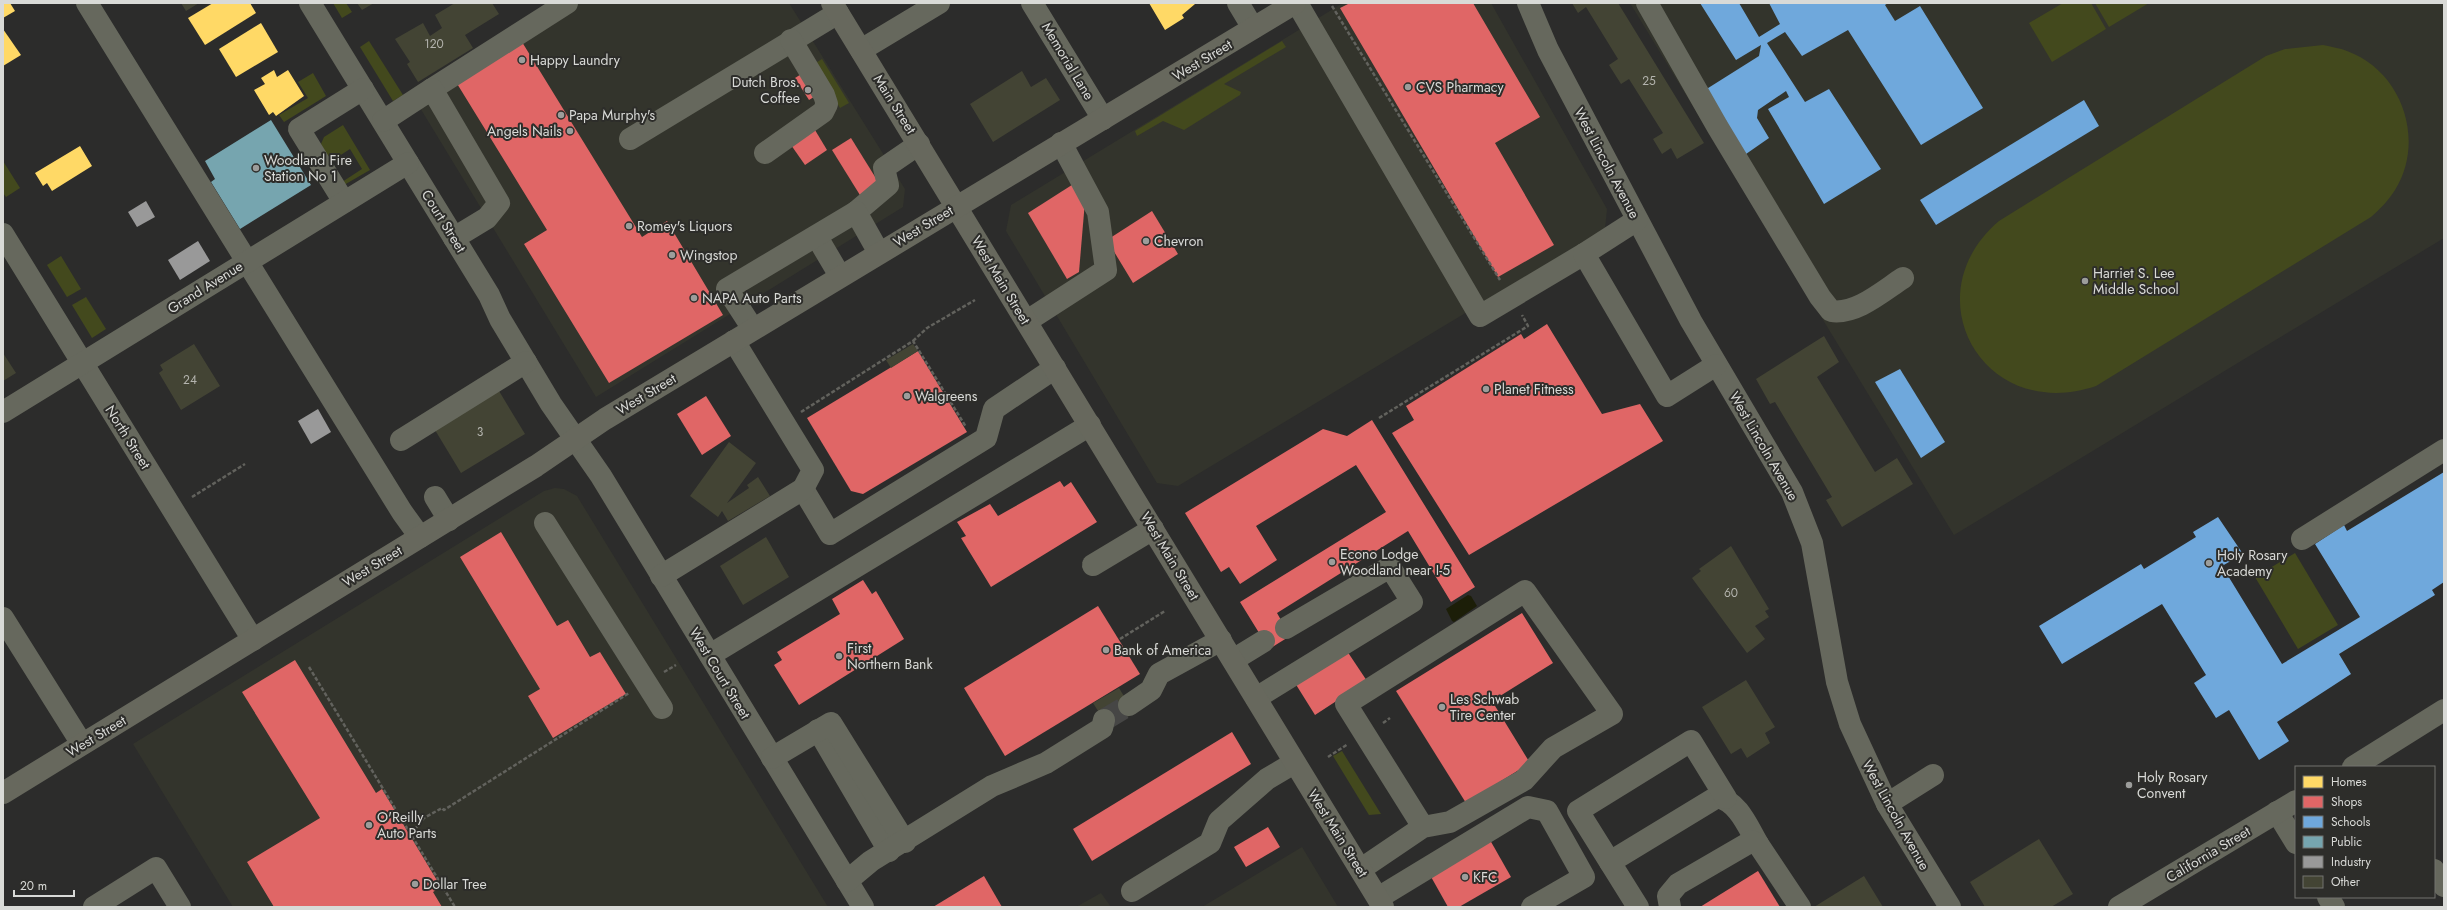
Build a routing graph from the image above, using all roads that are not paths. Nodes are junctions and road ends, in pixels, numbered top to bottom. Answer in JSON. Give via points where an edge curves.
{"nodes":[{"id":1,"x":87,"y":3,"type":"edge"},
{"id":2,"x":310,"y":3,"type":"edge"},
{"id":3,"x":567,"y":3,"type":"edge"},
{"id":4,"x":939,"y":3,"type":"edge"},
{"id":5,"x":1032,"y":3,"type":"edge"},
{"id":6,"x":1238,"y":3,"type":"edge"},
{"id":7,"x":1296,"y":3,"type":"edge"},
{"id":8,"x":1528,"y":3,"type":"edge"},
{"id":9,"x":1647,"y":3,"type":"edge"},
{"id":10,"x":835,"y":8,"type":"edge"},
{"id":11,"x":1253,"y":28,"type":"junction"},
{"id":12,"x":791,"y":40,"type":"junction"},
{"id":13,"x":861,"y":50,"type":"junction"},
{"id":14,"x":432,"y":89,"type":"junction"},
{"id":15,"x":363,"y":90,"type":"junction"},
{"id":16,"x":1103,"y":119,"type":"junction"},
{"id":17,"x":383,"y":121,"type":"junction"},
{"id":18,"x":630,"y":139,"type":"dead end"},
{"id":19,"x":1061,"y":143,"type":"junction"},
{"id":20,"x":919,"y":144,"type":"junction"},
{"id":21,"x":765,"y":154,"type":"dead end"},
{"id":22,"x":408,"y":163,"type":"junction"},
{"id":23,"x":344,"y":202,"type":"junction"},
{"id":24,"x":957,"y":206,"type":"junction"},
{"id":25,"x":856,"y":212,"type":"junction"},
{"id":26,"x":1638,"y":220,"type":"junction"},
{"id":27,"x":3,"y":234,"type":"edge"},
{"id":28,"x":817,"y":237,"type":"junction"},
{"id":29,"x":454,"y":238,"type":"junction"},
{"id":30,"x":880,"y":253,"type":"junction"},
{"id":31,"x":1584,"y":254,"type":"junction"},
{"id":32,"x":247,"y":261,"type":"junction"},
{"id":33,"x":840,"y":276,"type":"junction"},
{"id":34,"x":1903,"y":278,"type":"dead end"},
{"id":35,"x":1026,"y":321,"type":"junction"},
{"id":36,"x":753,"y":329,"type":"junction"},
{"id":37,"x":734,"y":341,"type":"junction"},
{"id":38,"x":82,"y":362,"type":"junction"},
{"id":39,"x":526,"y":362,"type":"junction"},
{"id":40,"x":1716,"y":365,"type":"junction"},
{"id":41,"x":1055,"y":368,"type":"junction"},
{"id":42,"x":3,"y":412,"type":"edge"},
{"id":43,"x":1090,"y":425,"type":"junction"},
{"id":44,"x":576,"y":439,"type":"junction"},
{"id":45,"x":401,"y":440,"type":"dead end"},
{"id":46,"x":2444,"y":450,"type":"edge"},
{"id":47,"x":803,"y":489,"type":"junction"},
{"id":48,"x":435,"y":497,"type":"dead end"},
{"id":49,"x":449,"y":520,"type":"junction"},
{"id":50,"x":545,"y":523,"type":"dead end"},
{"id":51,"x":1153,"y":529,"type":"junction"},
{"id":52,"x":420,"y":537,"type":"junction"},
{"id":53,"x":2302,"y":539,"type":"dead end"},
{"id":54,"x":1093,"y":565,"type":"dead end"},
{"id":55,"x":661,"y":576,"type":"junction"},
{"id":56,"x":3,"y":618,"type":"edge"},
{"id":57,"x":1286,"y":628,"type":"dead end"},
{"id":58,"x":253,"y":640,"type":"junction"},
{"id":59,"x":1221,"y":640,"type":"junction"},
{"id":60,"x":1264,"y":641,"type":"dead end"},
{"id":61,"x":710,"y":655,"type":"junction"},
{"id":62,"x":1233,"y":660,"type":"junction"},
{"id":63,"x":1256,"y":698,"type":"junction"},
{"id":64,"x":1129,"y":705,"type":"tunnel mouth"},
{"id":65,"x":662,"y":708,"type":"dead end"},
{"id":66,"x":2444,"y":710,"type":"edge"},
{"id":67,"x":1104,"y":720,"type":"tunnel mouth"},
{"id":68,"x":82,"y":744,"type":"junction"},
{"id":69,"x":772,"y":758,"type":"junction"},
{"id":70,"x":1294,"y":763,"type":"junction"},
{"id":71,"x":2362,"y":765,"type":"edge"},
{"id":72,"x":1933,"y":775,"type":"dead end"},
{"id":73,"x":3,"y":792,"type":"edge"},
{"id":74,"x":1726,"y":798,"type":"junction"},
{"id":75,"x":2295,"y":801,"type":"edge"},
{"id":76,"x":1887,"y":804,"type":"junction"},
{"id":77,"x":2277,"y":812,"type":"junction"},
{"id":78,"x":1423,"y":827,"type":"junction"},
{"id":79,"x":2295,"y":841,"type":"edge"},
{"id":80,"x":1758,"y":844,"type":"junction"},
{"id":81,"x":897,"y":846,"type":"junction"},
{"id":82,"x":1610,"y":862,"type":"junction"},
{"id":83,"x":1361,"y":869,"type":"junction"},
{"id":84,"x":2435,"y":872,"type":"edge"},
{"id":85,"x":847,"y":880,"type":"junction"},
{"id":86,"x":2444,"y":886,"type":"edge"},
{"id":87,"x":1132,"y":891,"type":"dead end"},
{"id":88,"x":2329,"y":898,"type":"edge"},
{"id":89,"x":1669,"y":901,"type":"edge"},
{"id":90,"x":1381,"y":903,"type":"edge"},
{"id":91,"x":2134,"y":903,"type":"edge"},
{"id":92,"x":94,"y":907,"type":"edge"},
{"id":93,"x":180,"y":907,"type":"edge"},
{"id":94,"x":863,"y":907,"type":"edge"},
{"id":95,"x":1532,"y":907,"type":"edge"},
{"id":96,"x":1638,"y":907,"type":"edge"},
{"id":97,"x":1644,"y":907,"type":"edge"},
{"id":98,"x":1800,"y":907,"type":"edge"},
{"id":99,"x":1950,"y":907,"type":"edge"},
{"id":100,"x":2334,"y":907,"type":"edge"}],
"edges":[{"from":1,"to":32,"type":"street"},
{"from":2,"to":15,"type":"street","name":"Court Street"},
{"from":3,"to":14,"type":"street"},
{"from":4,"to":13,"type":"street"},
{"from":5,"to":16,"type":"street","name":"Memorial Lane"},
{"from":6,"to":11,"type":"street"},
{"from":7,"to":11,"type":"main road","name":"West Street"},
{"from":7,"to":31,"type":"street","via":[[1480,316]]},
{"from":8,"to":26,"type":"street","name":"West Lincoln Avenue","via":[[1548,50]]},
{"from":9,"to":34,"type":"street","via":[[1717,126],[1820,297],[1831,311],[1840,312],[1858,306]]},
{"from":10,"to":12,"type":"street"},
{"from":10,"to":13,"type":"main road","name":"Main Street"},
{"from":11,"to":16,"type":"main road","name":"West Street"},
{"from":12,"to":18,"type":"street"},
{"from":12,"to":21,"type":"street","via":[[824,94],[827,104],[823,112]]},
{"from":13,"to":20,"type":"main road","name":"Main Street"},
{"from":14,"to":17,"type":"street"},
{"from":14,"to":29,"type":"street","via":[[499,203],[487,218]]},
{"from":15,"to":17,"type":"street","name":"Court Street"},
{"from":15,"to":23,"type":"street","via":[[293,133]]},
{"from":16,"to":19,"type":"main road","name":"West Street"},
{"from":17,"to":22,"type":"street","name":"Court Street"},
{"from":19,"to":24,"type":"main road","name":"West Street"},
{"from":19,"to":35,"type":"street","via":[[1098,212],[1106,270]]},
{"from":20,"to":24,"type":"main road","name":"Main Street"},
{"from":20,"to":25,"type":"street","via":[[884,168],[888,185]]},
{"from":22,"to":23,"type":"street","name":"Grand Avenue"},
{"from":22,"to":29,"type":"street","name":"Court Street"},
{"from":23,"to":32,"type":"street","name":"Grand Avenue"},
{"from":24,"to":30,"type":"main road","name":"West Street"},
{"from":24,"to":35,"type":"main road","name":"West Main Street"},
{"from":25,"to":28,"type":"street"},
{"from":25,"to":30,"type":"street"},
{"from":26,"to":31,"type":"street"},
{"from":26,"to":40,"type":"street","name":"West Lincoln Avenue"},
{"from":27,"to":38,"type":"street","name":"North Street"},
{"from":28,"to":33,"type":"street"},
{"from":28,"to":36,"type":"street","via":[[727,289]]},
{"from":29,"to":39,"type":"street","name":"Court Street"},
{"from":30,"to":33,"type":"main road","name":"West Street"},
{"from":31,"to":40,"type":"street","via":[[1667,396]]},
{"from":32,"to":38,"type":"street","name":"Grand Avenue"},
{"from":32,"to":52,"type":"street"},
{"from":33,"to":36,"type":"main road","name":"West Street"},
{"from":35,"to":41,"type":"main road","name":"West Main Street"},
{"from":36,"to":37,"type":"main road","name":"West Street"},
{"from":37,"to":44,"type":"main road","name":"West Street"},
{"from":37,"to":47,"type":"street","via":[[813,470]]},
{"from":38,"to":42,"type":"street","name":"Grand Avenue"},
{"from":38,"to":58,"type":"street","name":"North Street"},
{"from":39,"to":44,"type":"street","name":"Court Street"},
{"from":39,"to":45,"type":"street"},
{"from":40,"to":76,"type":"street","name":"West Lincoln Avenue","via":[[1792,492],[1803,518],[1820,574],[1830,645],[1844,702],[1860,749]]},
{"from":41,"to":43,"type":"main road","name":"West Main Street"},
{"from":41,"to":47,"type":"street","via":[[994,409],[986,438],[830,534]]},
{"from":43,"to":51,"type":"main road","name":"West Main Street"},
{"from":43,"to":61,"type":"street"},
{"from":44,"to":49,"type":"main road","name":"West Street"},
{"from":44,"to":55,"type":"street","name":"West Court Street"},
{"from":46,"to":53,"type":"street"},
{"from":47,"to":55,"type":"street"},
{"from":48,"to":49,"type":"street"},
{"from":49,"to":52,"type":"main road","name":"West Street"},
{"from":50,"to":65,"type":"street"},
{"from":51,"to":54,"type":"street"},
{"from":51,"to":59,"type":"main road","name":"West Main Street"},
{"from":52,"to":58,"type":"main road","name":"West Street"},
{"from":55,"to":61,"type":"street","name":"West Court Street"},
{"from":56,"to":68,"type":"street"},
{"from":57,"to":63,"type":"street","via":[[1390,567],[1412,602]]},
{"from":58,"to":68,"type":"main road","name":"West Street"},
{"from":59,"to":62,"type":"main road","name":"West Main Street"},
{"from":59,"to":64,"type":"street","via":[[1159,674],[1151,690]]},
{"from":60,"to":62,"type":"street"},
{"from":61,"to":69,"type":"street","name":"West Court Street"},
{"from":62,"to":63,"type":"main road","name":"West Main Street"},
{"from":63,"to":70,"type":"main road","name":"West Main Street"},
{"from":66,"to":71,"type":"street"},
{"from":67,"to":81,"type":"street","via":[[1102,728],[1052,759],[992,786]]},
{"from":68,"to":73,"type":"main road","name":"West Street"},
{"from":69,"to":81,"type":"street","via":[[831,723]]},
{"from":69,"to":85,"type":"street","name":"West Court Street"},
{"from":70,"to":83,"type":"main road","name":"West Main Street"},
{"from":70,"to":87,"type":"street","via":[[1267,779],[1219,821],[1210,843]]},
{"from":72,"to":76,"type":"street"},
{"from":74,"to":80,"type":"street","via":[[1737,809]]},
{"from":74,"to":82,"type":"street","via":[[1718,797]]},
{"from":74,"to":82,"type":"street","via":[[1691,741],[1578,811]]},
{"from":75,"to":77,"type":"street","name":"California Street"},
{"from":76,"to":99,"type":"street","name":"West Lincoln Avenue"},
{"from":77,"to":79,"type":"street"},
{"from":77,"to":91,"type":"street","name":"California Street"},
{"from":78,"to":78,"type":"street","via":[[1346,704],[1525,591],[1612,714],[1553,748],[1524,780],[1450,822]]},
{"from":78,"to":83,"type":"street"},
{"from":80,"to":89,"type":"street","via":[[1752,841],[1678,884]]},
{"from":80,"to":98,"type":"street"},
{"from":81,"to":85,"type":"street"},
{"from":82,"to":96,"type":"street"},
{"from":83,"to":90,"type":"main road","name":"West Main Street"},
{"from":84,"to":86,"type":"street"},
{"from":85,"to":94,"type":"street","name":"West Court Street"},
{"from":88,"to":100,"type":"street"},
{"from":89,"to":97,"type":"street","via":[[1660,897]]},
{"from":90,"to":95,"type":"street","via":[[1528,807],[1547,811],[1584,877]]},
{"from":92,"to":93,"type":"street","via":[[156,868]]}]}
